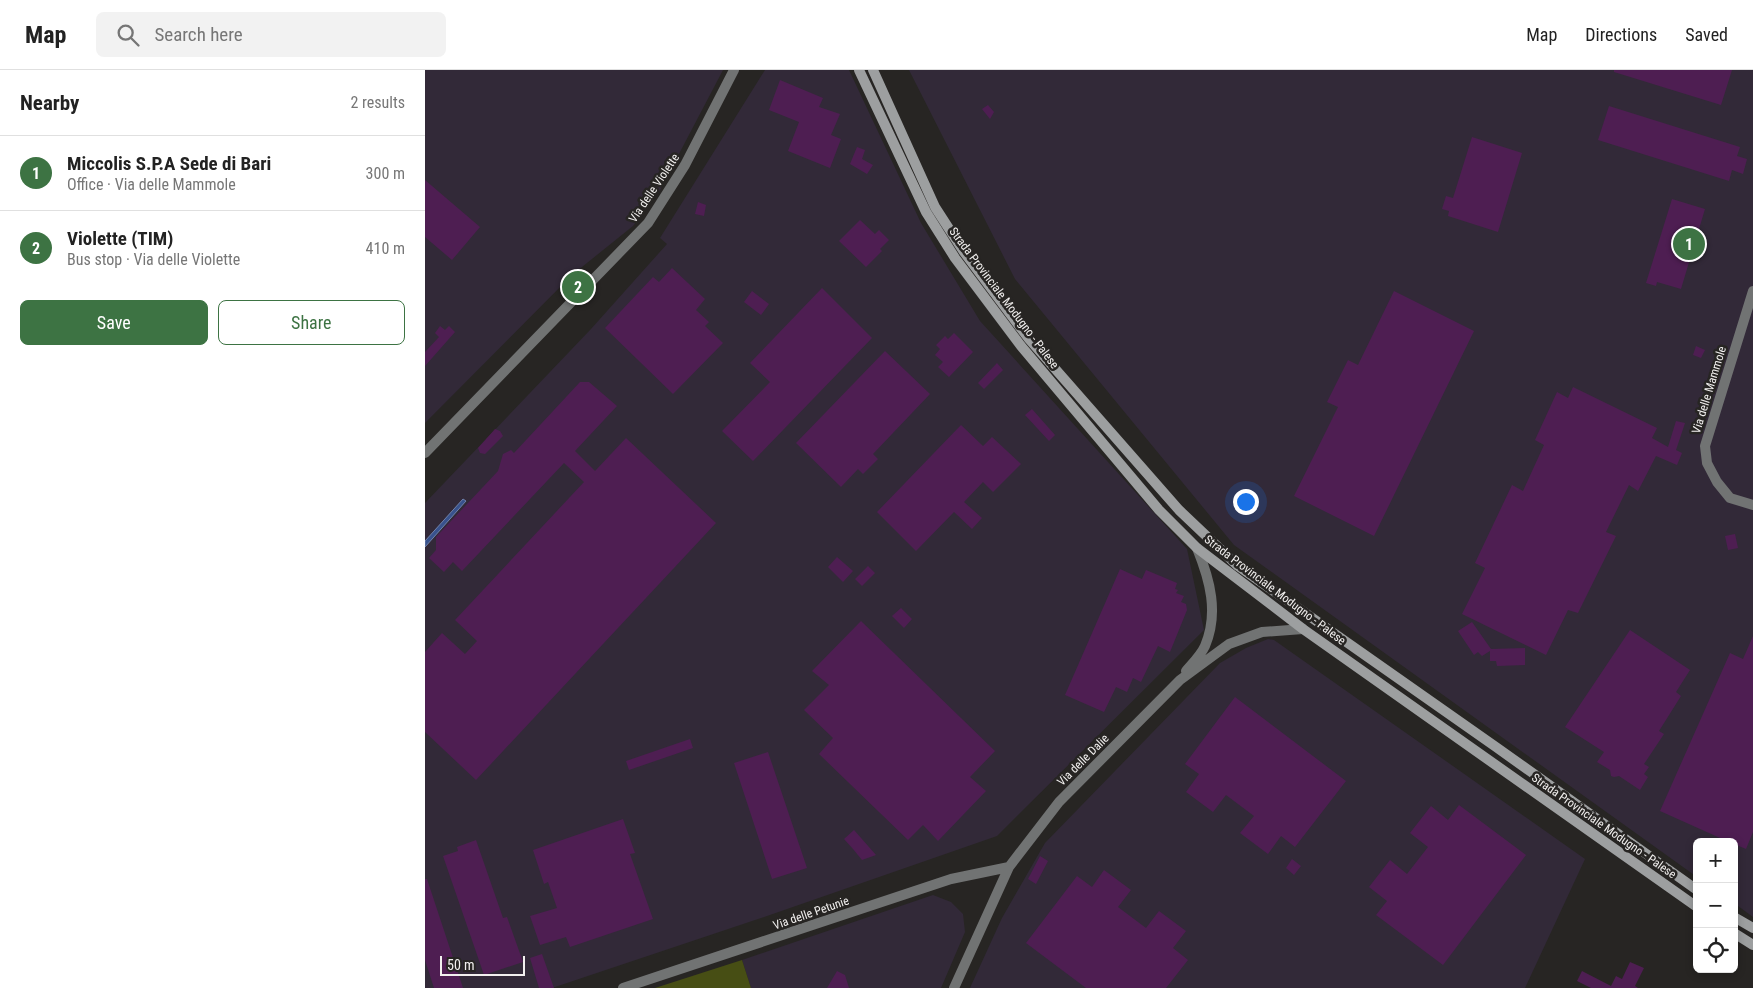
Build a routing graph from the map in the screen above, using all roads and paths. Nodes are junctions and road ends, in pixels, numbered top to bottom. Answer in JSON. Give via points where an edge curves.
{"nodes":[{"id":1,"x":734,"y":70,"type":"edge"},
{"id":2,"x":859,"y":70,"type":"edge"},
{"id":3,"x":873,"y":70,"type":"edge"},
{"id":4,"x":1753,"y":291,"type":"edge"},
{"id":5,"x":425,"y":453,"type":"edge"},
{"id":6,"x":1753,"y":505,"type":"edge"},
{"id":7,"x":1197,"y":548,"type":"junction"},
{"id":8,"x":1303,"y":629,"type":"junction"},
{"id":9,"x":1180,"y":680,"type":"junction"},
{"id":10,"x":1009,"y":867,"type":"junction"},
{"id":11,"x":1693,"y":887,"type":"edge"},
{"id":12,"x":1693,"y":904,"type":"edge"},
{"id":13,"x":1738,"y":919,"type":"edge"},
{"id":14,"x":1753,"y":928,"type":"edge"},
{"id":15,"x":1738,"y":936,"type":"edge"},
{"id":16,"x":1753,"y":945,"type":"edge"},
{"id":17,"x":623,"y":988,"type":"edge"},
{"id":18,"x":954,"y":988,"type":"edge"}],
"edges":[{"from":1,"to":5,"type":"street","name":"Via delle Violette","via":[[685,165],[648,223]]},
{"from":2,"to":7,"type":"main road","name":"Strada Provinciale Modugno - Palese","via":[[926,212],[955,258],[1021,346],[1159,510]]},
{"from":3,"to":11,"type":"main road","name":"Strada Provinciale Modugno - Palese","via":[[935,207],[964,252],[1029,339],[1200,531],[1238,566]]},
{"from":4,"to":6,"type":"street","name":"Via delle Mammole","via":[[1705,446],[1707,463],[1730,498]]},
{"from":7,"to":8,"type":"main road","name":"Strada Provinciale Modugno - Palese"},
{"from":7,"to":9,"type":"street","via":[[1210,588],[1213,616],[1205,647]]},
{"from":8,"to":9,"type":"street","name":"Via delle Dalie","via":[[1262,632],[1229,644]]},
{"from":8,"to":12,"type":"main road","name":"Strada Provinciale Modugno - Palese"},
{"from":9,"to":10,"type":"street","name":"Via delle Dalie","via":[[1059,802]]},
{"from":10,"to":17,"type":"street","name":"Via delle Petunie","via":[[951,879]]},
{"from":10,"to":18,"type":"street","name":"Via delle Dalie"},
{"from":13,"to":14,"type":"main road"},
{"from":15,"to":16,"type":"main road"}]}
